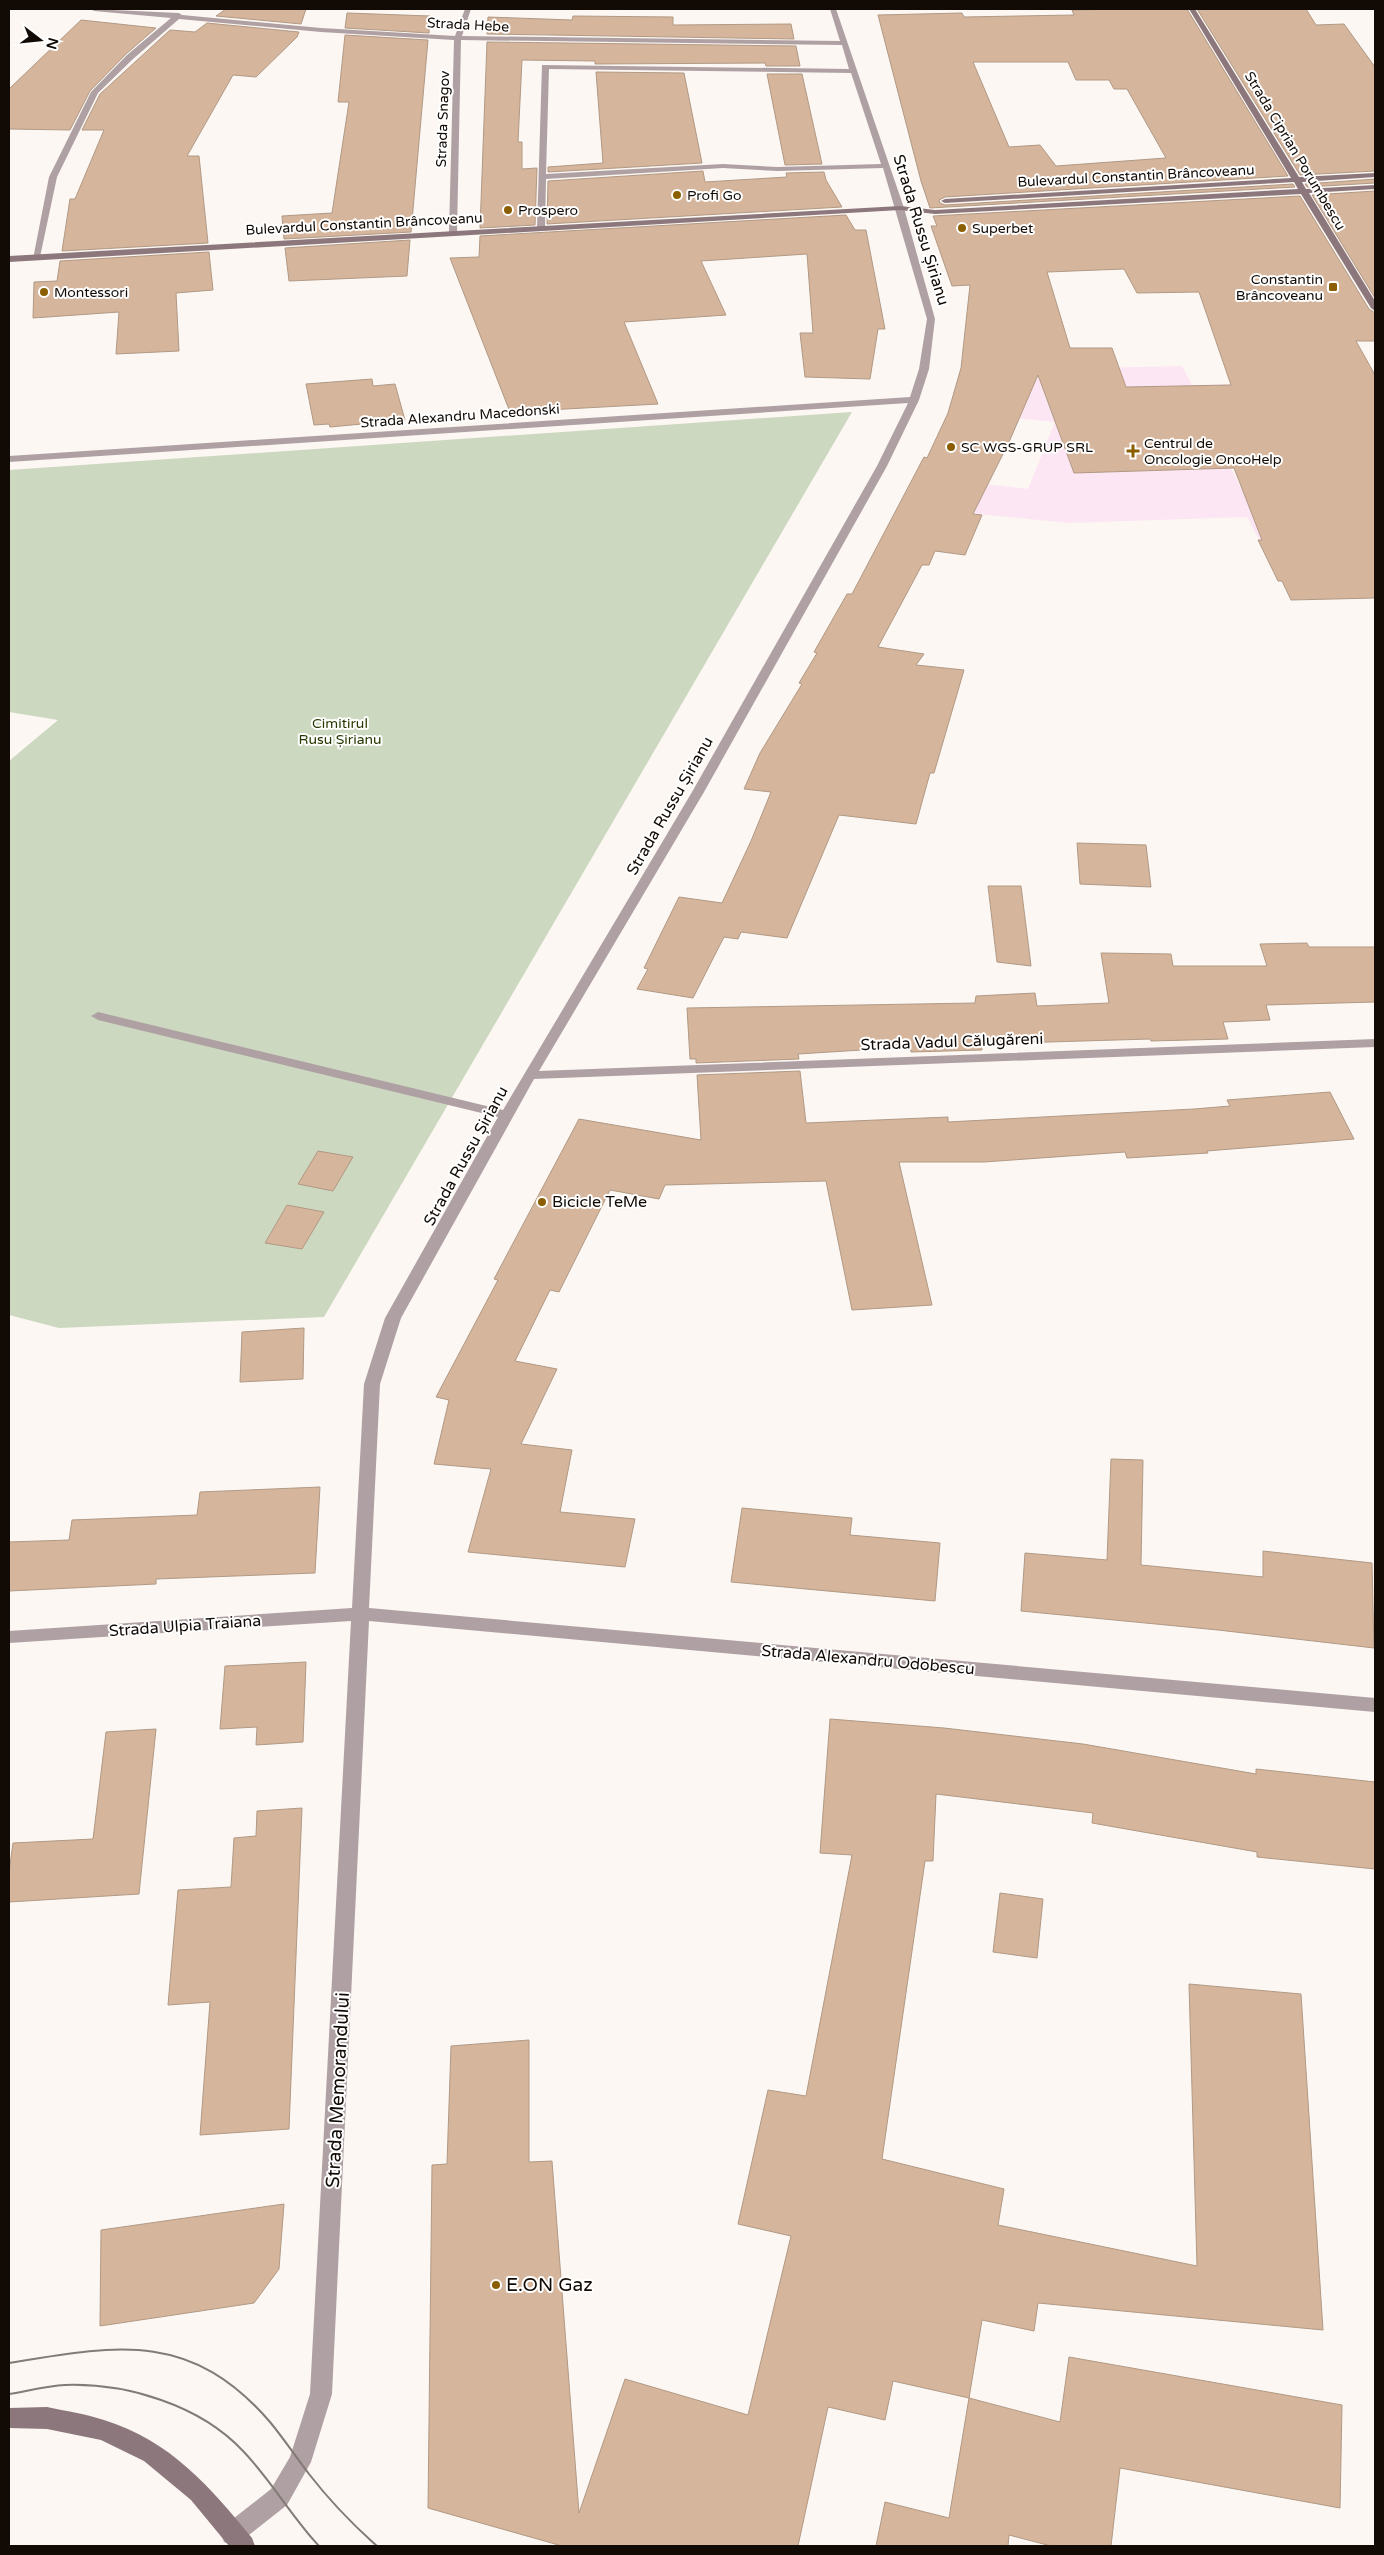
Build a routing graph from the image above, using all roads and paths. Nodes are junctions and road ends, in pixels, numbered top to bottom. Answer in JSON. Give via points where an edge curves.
{"nodes":[{"id":1,"x":94,"y":9,"type":"edge"},
{"id":2,"x":187,"y":9,"type":"edge"},
{"id":3,"x":468,"y":9,"type":"edge"},
{"id":4,"x":833,"y":9,"type":"edge"},
{"id":5,"x":1192,"y":9,"type":"edge"},
{"id":6,"x":174,"y":18,"type":"junction"},
{"id":7,"x":458,"y":37,"type":"junction"},
{"id":8,"x":843,"y":43,"type":"junction"},
{"id":9,"x":854,"y":71,"type":"junction"},
{"id":10,"x":884,"y":166,"type":"junction"},
{"id":11,"x":1375,"y":175,"type":"edge"},
{"id":12,"x":543,"y":177,"type":"junction"},
{"id":13,"x":1297,"y":180,"type":"junction"},
{"id":14,"x":1375,"y":187,"type":"edge"},
{"id":15,"x":1305,"y":192,"type":"junction"},
{"id":16,"x":900,"y":208,"type":"junction"},
{"id":17,"x":541,"y":228,"type":"junction"},
{"id":18,"x":453,"y":232,"type":"junction"},
{"id":19,"x":36,"y":257,"type":"junction"},
{"id":20,"x":9,"y":259,"type":"edge"},
{"id":21,"x":1375,"y":308,"type":"edge"},
{"id":22,"x":914,"y":400,"type":"junction"},
{"id":23,"x":9,"y":459,"type":"edge"},
{"id":24,"x":98,"y":1016,"type":"dead end"},
{"id":25,"x":1375,"y":1043,"type":"edge"},
{"id":26,"x":529,"y":1076,"type":"junction"},
{"id":27,"x":507,"y":1114,"type":"junction"},
{"id":28,"x":362,"y":1614,"type":"junction"},
{"id":29,"x":9,"y":1637,"type":"edge"},
{"id":30,"x":1375,"y":1705,"type":"edge"},
{"id":31,"x":9,"y":2418,"type":"edge"},
{"id":32,"x":238,"y":2540,"type":"edge"}],
"edges":[{"from":1,"to":6,"type":"street","name":"Strada Hebe"},
{"from":2,"to":6,"type":"street"},
{"from":3,"to":7,"type":"street","name":"Strada Snagov"},
{"from":4,"to":8,"type":"street","name":"Strada Russu Șirianu"},
{"from":5,"to":13,"type":"main road","name":"Strada Ciprian Porumbescu"},
{"from":6,"to":7,"type":"street","name":"Strada Hebe"},
{"from":6,"to":19,"type":"street","via":[[95,92],[53,177]]},
{"from":7,"to":8,"type":"street","name":"Strada Hebe"},
{"from":7,"to":18,"type":"street","name":"Strada Snagov"},
{"from":8,"to":9,"type":"street","name":"Strada Russu Șirianu"},
{"from":9,"to":10,"type":"street","name":"Strada Russu Șirianu"},
{"from":9,"to":12,"type":"street","via":[[545,67]]},
{"from":10,"to":12,"type":"street","via":[[778,169],[724,166]]},
{"from":10,"to":16,"type":"street","name":"Strada Russu Șirianu"},
{"from":11,"to":13,"type":"main road","name":"Bulevardul Constantin Brâncoveanu"},
{"from":12,"to":17,"type":"street"},
{"from":13,"to":15,"type":"main road","name":"Strada Ciprian Porumbescu"},
{"from":13,"to":16,"type":"main road","name":"Bulevardul Constantin Brâncoveanu","via":[[931,202]]},
{"from":14,"to":15,"type":"main road","name":"Bulevardul Constantin Brâncoveanu"},
{"from":15,"to":16,"type":"main road","name":"Bulevardul Constantin Brâncoveanu","via":[[945,211]]},
{"from":15,"to":21,"type":"main road","name":"Strada Ciprian Porumbescu"},
{"from":16,"to":17,"type":"main road","name":"Bulevardul Constantin Brâncoveanu"},
{"from":16,"to":22,"type":"street","name":"Strada Russu Șirianu","via":[[931,318],[924,369]]},
{"from":17,"to":18,"type":"main road","name":"Bulevardul Constantin Brâncoveanu"},
{"from":18,"to":19,"type":"main road","name":"Bulevardul Constantin Brâncoveanu"},
{"from":19,"to":20,"type":"main road","name":"Bulevardul Constantin Brâncoveanu"},
{"from":22,"to":23,"type":"street","name":"Strada Alexandru Macedonski"},
{"from":22,"to":26,"type":"street","name":"Strada Russu Șirianu","via":[[878,474],[717,758]]},
{"from":24,"to":27,"type":"street"},
{"from":25,"to":26,"type":"street","name":"Strada Vadul Călugăreni"},
{"from":26,"to":27,"type":"street","name":"Strada Russu Șirianu"},
{"from":27,"to":28,"type":"street","name":"Strada Russu Șirianu","via":[[393,1318],[372,1384]]},
{"from":28,"to":29,"type":"street","name":"Strada Ulpia Traiana"},
{"from":28,"to":30,"type":"street","name":"Strada Alexandru Odobescu"},
{"from":28,"to":32,"type":"street","name":"Strada Memorandului","via":[[321,2394],[300,2462],[279,2497]]},
{"from":31,"to":32,"type":"main road","via":[[47,2418],[103,2430],[152,2453],[199,2492]]}]}
